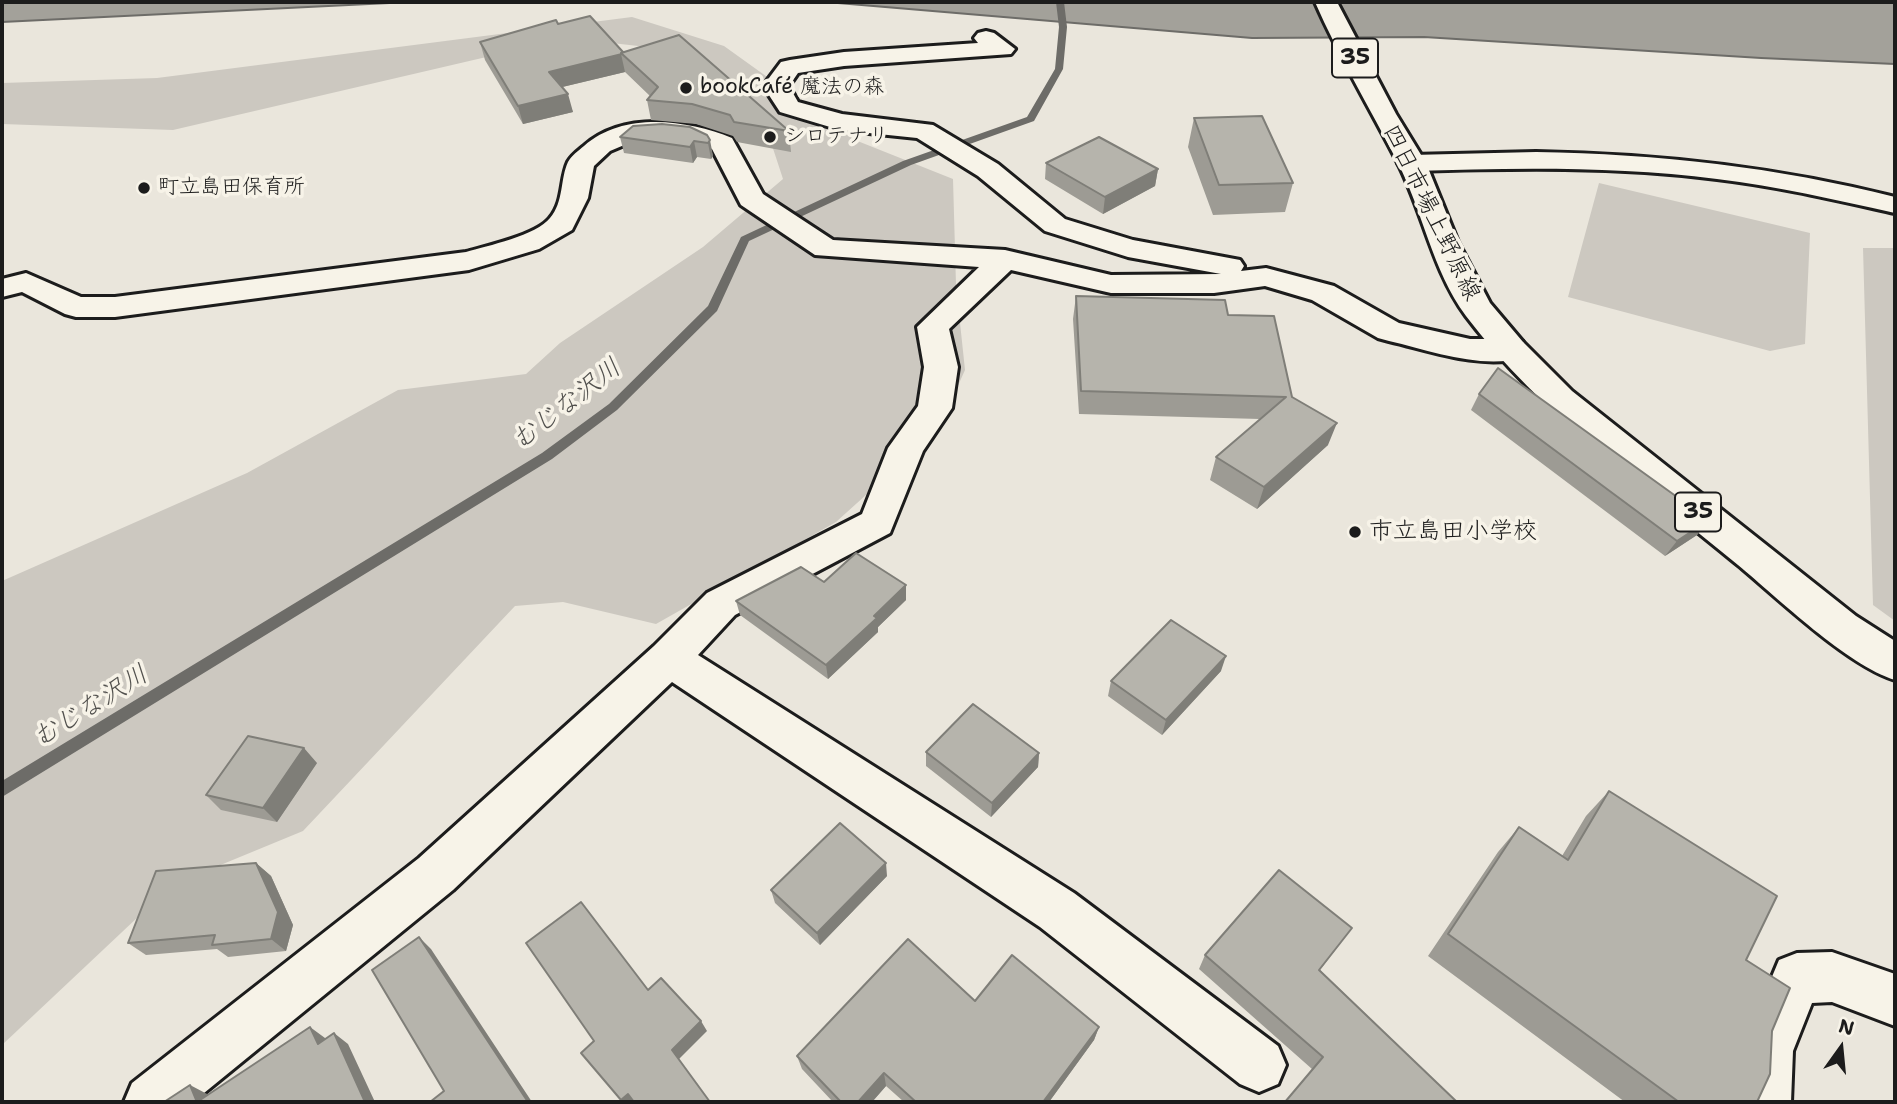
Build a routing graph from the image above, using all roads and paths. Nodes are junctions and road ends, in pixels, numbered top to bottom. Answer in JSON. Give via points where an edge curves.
{"nodes":[{"id":1,"x":1326,"y":2,"type":"edge"},
{"id":2,"x":986,"y":38,"type":"dead end"},
{"id":3,"x":1412,"y":163,"type":"junction"},
{"id":4,"x":1895,"y":205,"type":"edge"},
{"id":5,"x":1005,"y":259,"type":"junction"},
{"id":6,"x":1266,"y":277,"type":"junction"},
{"id":7,"x":2,"y":288,"type":"edge"},
{"id":8,"x":1511,"y":351,"type":"junction"},
{"id":9,"x":669,"y":658,"type":"junction"},
{"id":10,"x":1895,"y":663,"type":"edge"},
{"id":11,"x":1895,"y":1000,"type":"edge"},
{"id":12,"x":1259,"y":1065,"type":"dead end"},
{"id":13,"x":151,"y":1102,"type":"edge"},
{"id":14,"x":1764,"y":1102,"type":"edge"}],
"edges":[{"from":1,"to":3,"type":"street","name":"四日市場上野原線","number":"35"},
{"from":2,"to":6,"type":"street","via":[[1003,49],[844,59],[790,68],[776,86],[789,107],[815,115],[924,131],[988,170],[1055,225],[1128,248]]},
{"from":3,"to":4,"type":"street","via":[[1596,159],[1710,167]]},
{"from":3,"to":8,"type":"street","name":"四日市場上野原線","number":"35","via":[[1443,242],[1476,307]]},
{"from":5,"to":6,"type":"street","via":[[1111,284],[1214,284]]},
{"from":5,"to":7,"type":"street","via":[[826,249],[751,199],[723,144],[699,134],[665,130],[631,132],[601,145],[581,163],[574,198],[562,224],[529,243],[469,261],[115,307],[76,307],[26,282]]},
{"from":5,"to":9,"type":"street","via":[[933,327],[941,367],[935,408],[906,448],[877,523],[721,604]]},
{"from":6,"to":8,"type":"street","via":[[1322,293],[1389,331],[1470,350]]},
{"from":8,"to":10,"type":"street","name":"四日市場上野原線","number":"35","via":[[1630,457],[1842,628]]},
{"from":9,"to":12,"type":"street","via":[[1057,910]]},
{"from":9,"to":13,"type":"street","via":[[436,874]]},
{"from":11,"to":14,"type":"street","via":[[1832,977],[1797,978],[1767,1051]]}]}
